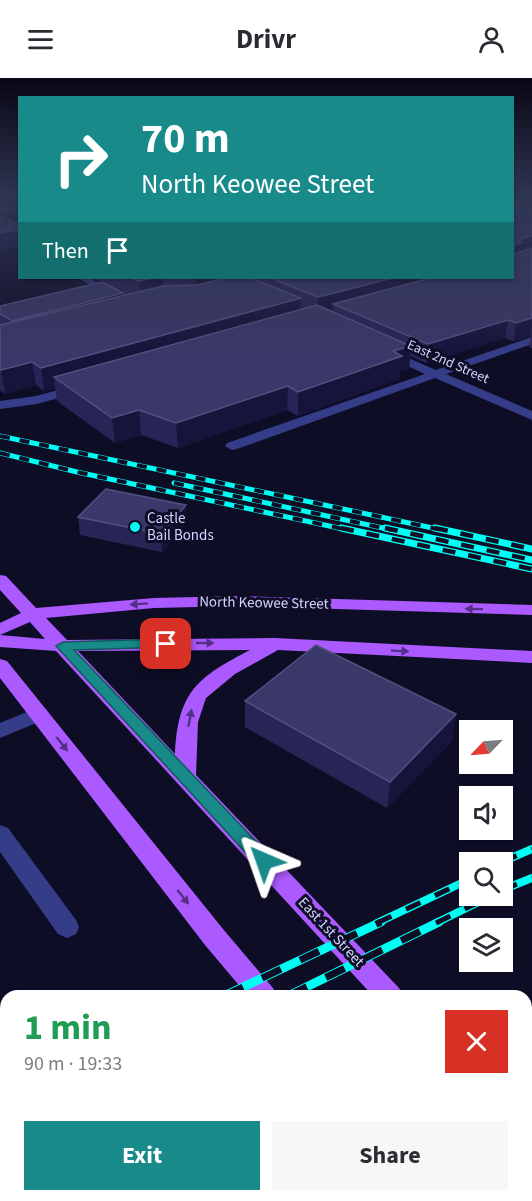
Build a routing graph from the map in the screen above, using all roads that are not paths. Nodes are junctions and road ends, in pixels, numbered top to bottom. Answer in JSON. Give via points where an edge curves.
{"nodes":[{"id":1,"x":85,"y":279,"type":"edge"},
{"id":2,"x":129,"y":303,"type":"edge"},
{"id":3,"x":532,"y":340,"type":"edge"},
{"id":4,"x":381,"y":350,"type":"edge"},
{"id":5,"x":436,"y":374,"type":"junction"},
{"id":6,"x":93,"y":384,"type":"edge"},
{"id":7,"x":0,"y":405,"type":"edge"},
{"id":8,"x":532,"y":416,"type":"edge"},
{"id":9,"x":232,"y":446,"type":"dead end"},
{"id":10,"x":0,"y":579,"type":"edge"},
{"id":11,"x":532,"y":610,"type":"edge"},
{"id":12,"x":33,"y":614,"type":"junction"},
{"id":13,"x":0,"y":630,"type":"edge"},
{"id":14,"x":0,"y":641,"type":"edge"},
{"id":15,"x":275,"y":644,"type":"junction"},
{"id":16,"x":63,"y":646,"type":"junction"},
{"id":17,"x":532,"y":657,"type":"edge"},
{"id":18,"x":0,"y":665,"type":"edge"},
{"id":19,"x":39,"y":714,"type":"junction"},
{"id":20,"x":0,"y":731,"type":"edge"},
{"id":21,"x":185,"y":776,"type":"junction"},
{"id":22,"x":0,"y":834,"type":"edge"},
{"id":23,"x":67,"y":927,"type":"dead end"},
{"id":24,"x":259,"y":990,"type":"edge"},
{"id":25,"x":384,"y":990,"type":"edge"}],
"edges":[{"from":1,"to":2,"type":"street"},
{"from":3,"to":5,"type":"street"},
{"from":4,"to":5,"type":"street","name":"East 2nd Street"},
{"from":5,"to":8,"type":"street","name":"East 2nd Street"},
{"from":5,"to":9,"type":"street"},
{"from":6,"to":7,"type":"street","via":[[37,400]]},
{"from":10,"to":12,"type":"main road","name":"East 1st Street"},
{"from":11,"to":12,"type":"main road","name":"North Keowee Street","one_way":true,"via":[[239,601]]},
{"from":12,"to":13,"type":"main road","name":"North Keowee Street"},
{"from":12,"to":16,"type":"main road","name":"East 1st Street"},
{"from":14,"to":16,"type":"main road"},
{"from":16,"to":15,"type":"main road","one_way":true},
{"from":15,"to":17,"type":"main road","one_way":true},
{"from":21,"to":15,"type":"main road","one_way":true,"via":[[193,704],[222,674]]},
{"from":16,"to":21,"type":"main road","name":"East 1st Street"},
{"from":18,"to":19,"type":"main road"},
{"from":19,"to":20,"type":"street"},
{"from":19,"to":24,"type":"main road","one_way":true},
{"from":21,"to":25,"type":"main road","name":"East 1st Street"},
{"from":22,"to":23,"type":"street"}]}
